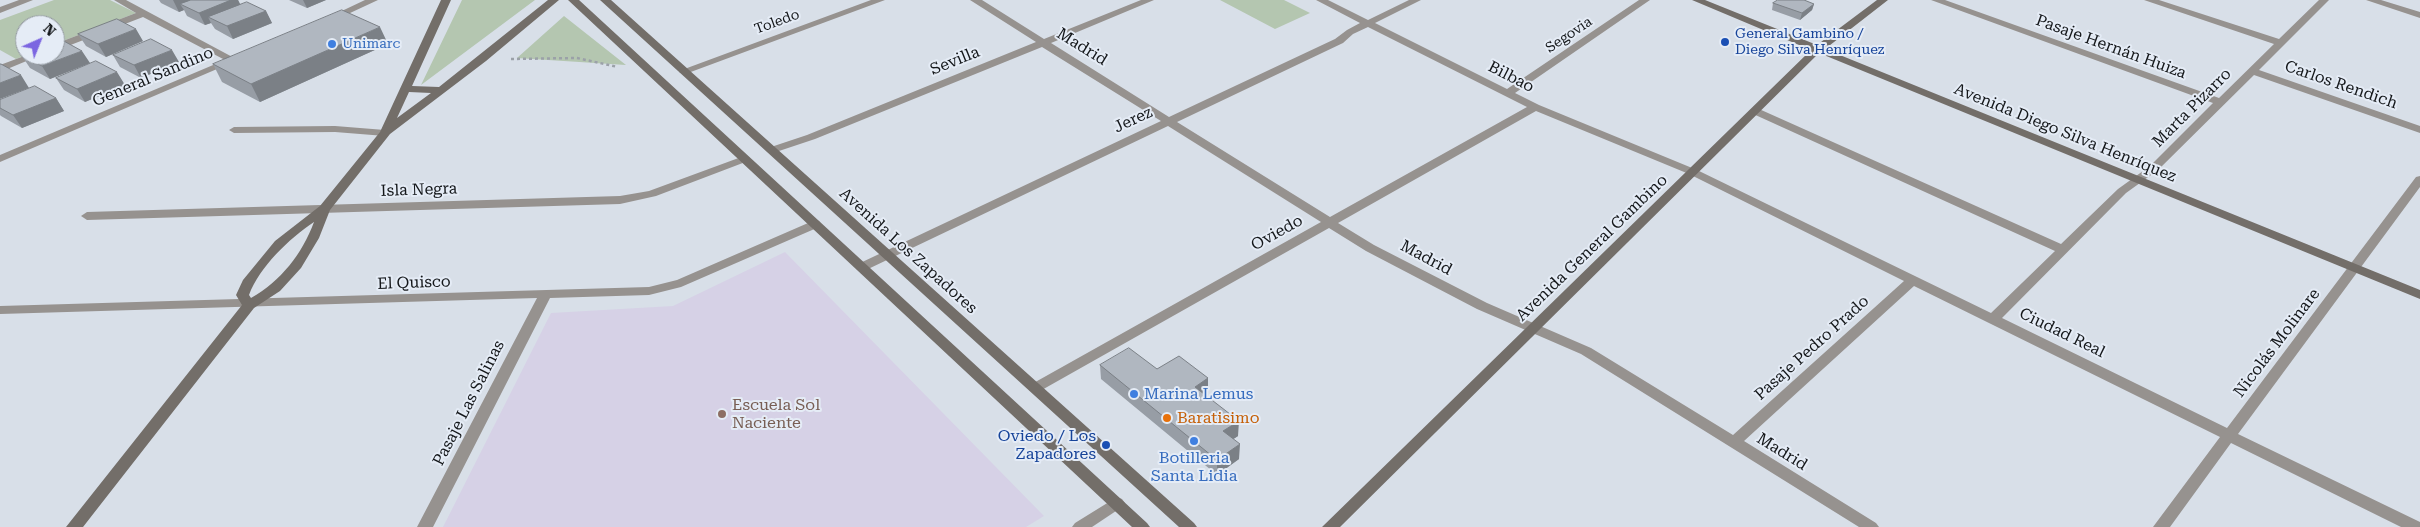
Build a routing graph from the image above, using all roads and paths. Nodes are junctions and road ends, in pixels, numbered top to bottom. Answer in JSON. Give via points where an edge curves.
{"nodes":[{"id":1,"x":28,"y":0,"type":"edge"},
{"id":2,"x":119,"y":0,"type":"edge"},
{"id":3,"x":373,"y":0,"type":"edge"},
{"id":4,"x":446,"y":0,"type":"edge"},
{"id":5,"x":554,"y":0,"type":"edge"},
{"id":6,"x":573,"y":0,"type":"edge"},
{"id":7,"x":605,"y":0,"type":"edge"},
{"id":8,"x":880,"y":0,"type":"edge"},
{"id":9,"x":975,"y":0,"type":"edge"},
{"id":10,"x":1149,"y":0,"type":"edge"},
{"id":11,"x":1321,"y":0,"type":"edge"},
{"id":12,"x":1416,"y":0,"type":"edge"},
{"id":13,"x":1646,"y":0,"type":"edge"},
{"id":14,"x":1697,"y":0,"type":"edge"},
{"id":15,"x":1883,"y":0,"type":"edge"},
{"id":16,"x":1936,"y":0,"type":"edge"},
{"id":17,"x":2149,"y":0,"type":"edge"},
{"id":18,"x":2324,"y":0,"type":"edge"},
{"id":19,"x":2371,"y":0,"type":"edge"},
{"id":20,"x":0,"y":10,"type":"edge"},
{"id":21,"x":144,"y":13,"type":"junction"},
{"id":22,"x":2420,"y":15,"type":"edge"},
{"id":23,"x":320,"y":22,"type":"edge"},
{"id":24,"x":1367,"y":23,"type":"junction"},
{"id":25,"x":1043,"y":43,"type":"junction"},
{"id":26,"x":2281,"y":43,"type":"junction"},
{"id":27,"x":65,"y":44,"type":"edge"},
{"id":28,"x":1818,"y":49,"type":"junction"},
{"id":29,"x":482,"y":59,"type":"junction"},
{"id":30,"x":15,"y":62,"type":"edge"},
{"id":31,"x":2,"y":66,"type":"edge"},
{"id":32,"x":621,"y":68,"type":"dead end"},
{"id":33,"x":684,"y":70,"type":"junction"},
{"id":34,"x":2252,"y":71,"type":"junction"},
{"id":35,"x":405,"y":89,"type":"junction"},
{"id":36,"x":442,"y":90,"type":"junction"},
{"id":37,"x":1507,"y":94,"type":"junction"},
{"id":38,"x":2220,"y":102,"type":"junction"},
{"id":39,"x":1534,"y":107,"type":"junction"},
{"id":40,"x":1755,"y":111,"type":"junction"},
{"id":41,"x":1167,"y":122,"type":"junction"},
{"id":42,"x":234,"y":130,"type":"dead end"},
{"id":43,"x":2420,"y":130,"type":"edge"},
{"id":44,"x":384,"y":133,"type":"junction"},
{"id":45,"x":772,"y":150,"type":"junction"},
{"id":46,"x":0,"y":159,"type":"edge"},
{"id":47,"x":744,"y":159,"type":"junction"},
{"id":48,"x":1693,"y":172,"type":"junction"},
{"id":49,"x":2420,"y":179,"type":"edge"},
{"id":50,"x":2138,"y":180,"type":"junction"},
{"id":51,"x":324,"y":209,"type":"junction"},
{"id":52,"x":87,"y":216,"type":"dead end"},
{"id":53,"x":1328,"y":223,"type":"junction"},
{"id":54,"x":815,"y":224,"type":"junction"},
{"id":55,"x":2063,"y":250,"type":"junction"},
{"id":56,"x":888,"y":255,"type":"junction"},
{"id":57,"x":862,"y":267,"type":"junction"},
{"id":58,"x":2355,"y":269,"type":"junction"},
{"id":59,"x":1914,"y":280,"type":"junction"},
{"id":60,"x":545,"y":295,"type":"junction"},
{"id":61,"x":2420,"y":295,"type":"edge"},
{"id":62,"x":249,"y":304,"type":"junction"},
{"id":63,"x":0,"y":310,"type":"edge"},
{"id":64,"x":1993,"y":319,"type":"junction"},
{"id":65,"x":1534,"y":327,"type":"junction"},
{"id":66,"x":1035,"y":388,"type":"junction"},
{"id":67,"x":2230,"y":436,"type":"junction"},
{"id":68,"x":1734,"y":442,"type":"junction"},
{"id":69,"x":1117,"y":503,"type":"junction"},
{"id":70,"x":1865,"y":526,"type":"edge"},
{"id":71,"x":74,"y":527,"type":"edge"},
{"id":72,"x":425,"y":527,"type":"edge"},
{"id":73,"x":1080,"y":527,"type":"edge"},
{"id":74,"x":1142,"y":527,"type":"edge"},
{"id":75,"x":1189,"y":527,"type":"edge"},
{"id":76,"x":1330,"y":527,"type":"edge"},
{"id":77,"x":2161,"y":527,"type":"edge"},
{"id":78,"x":2415,"y":527,"type":"edge"}],
"edges":[{"from":1,"to":20,"type":"street"},
{"from":2,"to":21,"type":"street"},
{"from":3,"to":23,"type":"street"},
{"from":4,"to":35,"type":"main road"},
{"from":5,"to":29,"type":"main road"},
{"from":6,"to":47,"type":"main road"},
{"from":7,"to":33,"type":"main road","name":"Avenida Los Zapadores"},
{"from":8,"to":33,"type":"street","name":"Toledo"},
{"from":9,"to":25,"type":"street","name":"Madrid"},
{"from":10,"to":25,"type":"street","name":"Sevilla"},
{"from":11,"to":24,"type":"street","name":"Bilbao"},
{"from":12,"to":24,"type":"street","name":"Jerez"},
{"from":13,"to":37,"type":"street","name":"Segovia"},
{"from":14,"to":28,"type":"main road","name":"Avenida Diego Silva Henríquez"},
{"from":15,"to":28,"type":"main road","name":"Avenida General Gambino"},
{"from":16,"to":38,"type":"street","name":"Pasaje Hernán Huiza"},
{"from":17,"to":26,"type":"street"},
{"from":18,"to":26,"type":"street","name":"Marta Pizarro"},
{"from":19,"to":22,"type":"street"},
{"from":21,"to":27,"type":"street"},
{"from":21,"to":46,"type":"street","name":"General Sandino","via":[[237,58]]},
{"from":24,"to":37,"type":"street","name":"Bilbao"},
{"from":24,"to":41,"type":"street","name":"Jerez","via":[[1339,41]]},
{"from":25,"to":41,"type":"street","name":"Madrid"},
{"from":25,"to":45,"type":"street","name":"Sevilla"},
{"from":26,"to":34,"type":"street","name":"Marta Pizarro"},
{"from":28,"to":40,"type":"main road","name":"Avenida General Gambino"},
{"from":28,"to":50,"type":"main road","name":"Avenida Diego Silva Henríquez"},
{"from":29,"to":32,"type":"path","via":[[577,58]]},
{"from":29,"to":36,"type":"main road"},
{"from":30,"to":31,"type":"street"},
{"from":33,"to":45,"type":"main road","name":"Avenida Los Zapadores"},
{"from":34,"to":38,"type":"street","name":"Marta Pizarro"},
{"from":34,"to":43,"type":"street","name":"Carlos Rendich"},
{"from":35,"to":36,"type":"main road"},
{"from":35,"to":44,"type":"main road"},
{"from":36,"to":44,"type":"main road"},
{"from":37,"to":39,"type":"street","name":"Bilbao"},
{"from":38,"to":50,"type":"street","name":"Marta Pizarro"},
{"from":39,"to":48,"type":"street","name":"Bilbao"},
{"from":39,"to":53,"type":"street","name":"Oviedo"},
{"from":40,"to":48,"type":"main road","name":"Avenida General Gambino"},
{"from":40,"to":55,"type":"street"},
{"from":41,"to":53,"type":"street","name":"Madrid"},
{"from":41,"to":56,"type":"street","name":"Jerez"},
{"from":42,"to":44,"type":"street","via":[[335,128]]},
{"from":44,"to":51,"type":"main road"},
{"from":45,"to":56,"type":"main road","name":"Avenida Los Zapadores"},
{"from":47,"to":51,"type":"street","name":"Isla Negra","via":[[631,199]]},
{"from":47,"to":54,"type":"main road"},
{"from":48,"to":59,"type":"street","name":"Ciudad Real"},
{"from":48,"to":65,"type":"main road","name":"Avenida General Gambino"},
{"from":49,"to":58,"type":"street","name":"Nicolás Molinare"},
{"from":50,"to":55,"type":"street","name":"Marta Pizarro","via":[[2122,191]]},
{"from":50,"to":58,"type":"main road","name":"Avenida Diego Silva Henríquez"},
{"from":51,"to":52,"type":"street","name":"Isla Negra"},
{"from":51,"to":62,"type":"main road","via":[[310,244],[282,282],[266,296]]},
{"from":51,"to":62,"type":"main road","via":[[290,234],[246,283],[242,295]]},
{"from":53,"to":65,"type":"street","name":"Madrid","via":[[1432,282]]},
{"from":53,"to":66,"type":"street","name":"Oviedo"},
{"from":54,"to":57,"type":"main road"},
{"from":54,"to":60,"type":"street","name":"El Quisco","via":[[665,288],[634,293]]},
{"from":55,"to":64,"type":"street","name":"Marta Pizarro"},
{"from":56,"to":57,"type":"street","name":"Jerez"},
{"from":56,"to":66,"type":"main road","name":"Avenida Los Zapadores"},
{"from":57,"to":69,"type":"main road"},
{"from":58,"to":61,"type":"main road","name":"Avenida Diego Silva Henríquez"},
{"from":58,"to":67,"type":"street","name":"Nicolás Molinare"},
{"from":59,"to":64,"type":"street","name":"Ciudad Real"},
{"from":59,"to":68,"type":"street","name":"Pasaje Pedro Prado"},
{"from":60,"to":62,"type":"street","name":"El Quisco"},
{"from":60,"to":72,"type":"street","name":"Pasaje Las Salinas"},
{"from":62,"to":63,"type":"street","name":"El Quisco"},
{"from":62,"to":71,"type":"main road"},
{"from":64,"to":67,"type":"street","name":"Ciudad Real"},
{"from":65,"to":68,"type":"street","name":"Madrid","via":[[1586,351]]},
{"from":65,"to":76,"type":"main road","name":"Avenida General Gambino"},
{"from":66,"to":75,"type":"main road","name":"Avenida Los Zapadores"},
{"from":67,"to":77,"type":"street","name":"Nicolás Molinare"},
{"from":67,"to":78,"type":"street","name":"Ciudad Real"},
{"from":68,"to":70,"type":"street","name":"Madrid"},
{"from":69,"to":73,"type":"street"},
{"from":69,"to":74,"type":"main road"}]}
